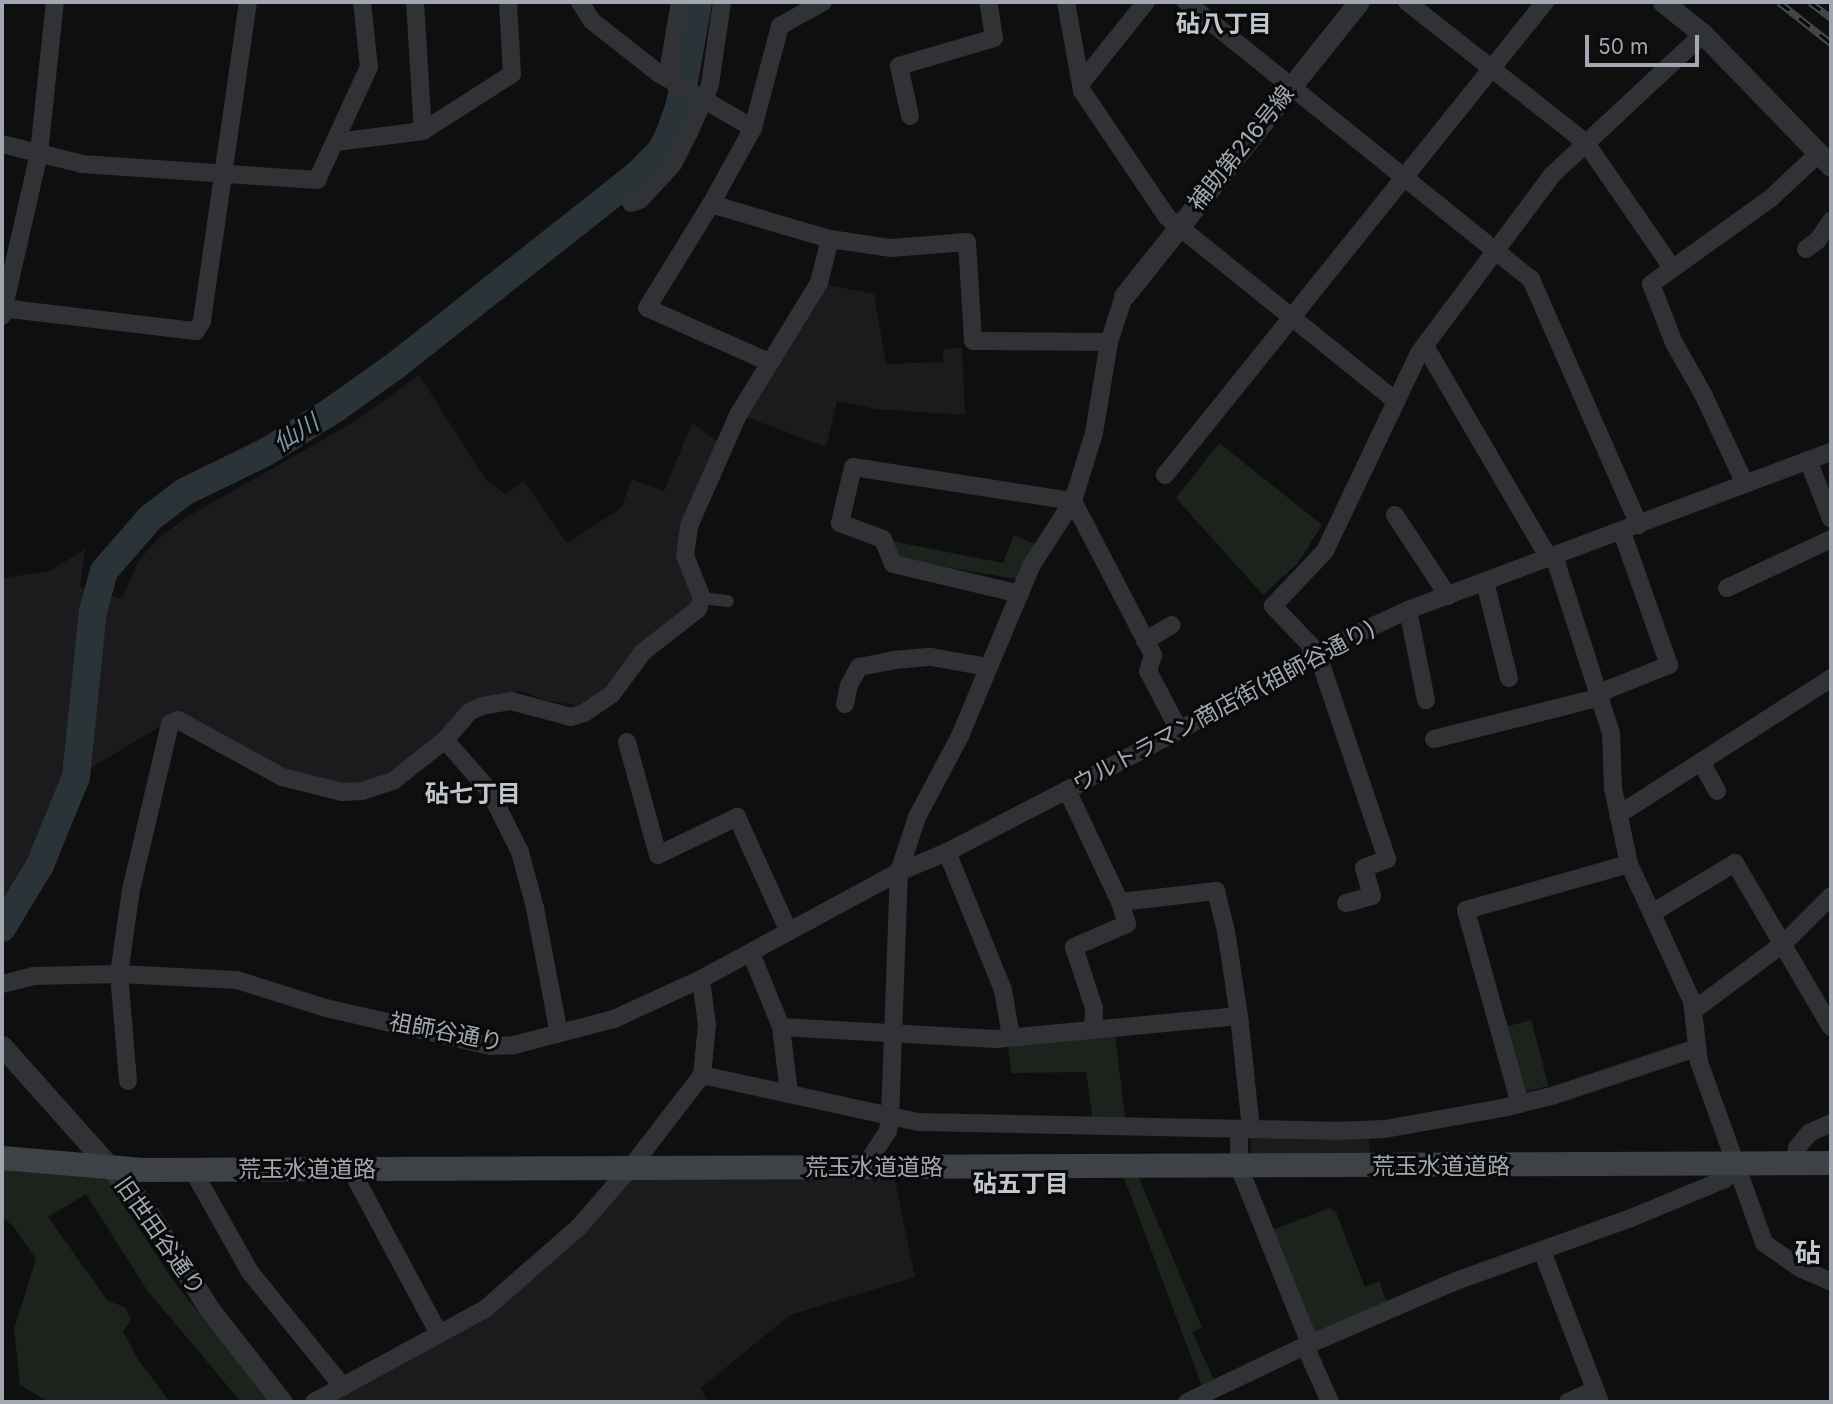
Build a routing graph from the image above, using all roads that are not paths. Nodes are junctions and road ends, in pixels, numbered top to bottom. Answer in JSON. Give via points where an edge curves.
{"nodes":[{"id":1,"x":55,"y":2,"type":"edge"},
{"id":2,"x":248,"y":2,"type":"edge"},
{"id":3,"x":362,"y":2,"type":"edge"},
{"id":4,"x":415,"y":2,"type":"edge"},
{"id":5,"x":508,"y":2,"type":"edge"},
{"id":6,"x":680,"y":2,"type":"edge"},
{"id":7,"x":722,"y":2,"type":"edge"},
{"id":8,"x":823,"y":2,"type":"edge"},
{"id":9,"x":988,"y":2,"type":"edge"},
{"id":10,"x":1066,"y":2,"type":"edge"},
{"id":11,"x":1146,"y":2,"type":"edge"},
{"id":12,"x":1186,"y":2,"type":"edge"},
{"id":13,"x":1359,"y":2,"type":"edge"},
{"id":14,"x":1407,"y":2,"type":"edge"},
{"id":15,"x":1545,"y":2,"type":"edge"},
{"id":16,"x":1663,"y":2,"type":"edge"},
{"id":17,"x":584,"y":4,"type":"edge"},
{"id":18,"x":1703,"y":34,"type":"junction"},
{"id":19,"x":1493,"y":67,"type":"junction"},
{"id":20,"x":670,"y":80,"type":"junction"},
{"id":21,"x":1081,"y":83,"type":"junction"},
{"id":22,"x":1291,"y":86,"type":"junction"},
{"id":23,"x":699,"y":99,"type":"junction"},
{"id":24,"x":910,"y":116,"type":"dead end"},
{"id":25,"x":752,"y":128,"type":"junction"},
{"id":26,"x":423,"y":131,"type":"junction"},
{"id":27,"x":336,"y":142,"type":"junction"},
{"id":28,"x":1586,"y":143,"type":"junction"},
{"id":29,"x":2,"y":144,"type":"edge"},
{"id":30,"x":39,"y":153,"type":"junction"},
{"id":31,"x":1825,"y":160,"type":"edge"},
{"id":32,"x":224,"y":175,"type":"junction"},
{"id":33,"x":1405,"y":177,"type":"junction"},
{"id":34,"x":631,"y":203,"type":"dead end"},
{"id":35,"x":711,"y":204,"type":"junction"},
{"id":36,"x":1831,"y":220,"type":"edge"},
{"id":37,"x":1178,"y":227,"type":"junction"},
{"id":38,"x":830,"y":239,"type":"junction"},
{"id":39,"x":1806,"y":249,"type":"dead end"},
{"id":40,"x":1498,"y":250,"type":"junction"},
{"id":41,"x":1673,"y":269,"type":"junction"},
{"id":42,"x":1125,"y":296,"type":"joint"},
{"id":43,"x":3,"y":311,"type":"edge"},
{"id":44,"x":1293,"y":318,"type":"junction"},
{"id":45,"x":1109,"y":342,"type":"junction"},
{"id":46,"x":1425,"y":345,"type":"junction"},
{"id":47,"x":769,"y":362,"type":"junction"},
{"id":48,"x":1396,"y":401,"type":"junction"},
{"id":49,"x":1831,"y":452,"type":"edge"},
{"id":50,"x":1808,"y":460,"type":"junction"},
{"id":51,"x":1165,"y":475,"type":"dead end"},
{"id":52,"x":1745,"y":484,"type":"junction"},
{"id":53,"x":1073,"y":501,"type":"junction"},
{"id":54,"x":1395,"y":515,"type":"dead end"},
{"id":55,"x":1831,"y":519,"type":"edge"},
{"id":56,"x":1630,"y":528,"type":"junction"},
{"id":57,"x":1831,"y":539,"type":"edge"},
{"id":58,"x":1551,"y":558,"type":"junction"},
{"id":59,"x":1485,"y":582,"type":"junction"},
{"id":60,"x":1727,"y":587,"type":"dead end"},
{"id":61,"x":1020,"y":594,"type":"junction"},
{"id":62,"x":1448,"y":596,"type":"junction"},
{"id":63,"x":702,"y":598,"type":"junction"},
{"id":64,"x":728,"y":601,"type":"dead end"},
{"id":65,"x":1408,"y":610,"type":"junction"},
{"id":66,"x":1172,"y":625,"type":"dead end"},
{"id":67,"x":1145,"y":641,"type":"junction"},
{"id":68,"x":1317,"y":652,"type":"junction"},
{"id":69,"x":988,"y":667,"type":"junction"},
{"id":70,"x":1509,"y":678,"type":"dead end"},
{"id":71,"x":1831,"y":678,"type":"edge"},
{"id":72,"x":1600,"y":695,"type":"junction"},
{"id":73,"x":1426,"y":700,"type":"dead end"},
{"id":74,"x":845,"y":704,"type":"dead end"},
{"id":75,"x":1179,"y":730,"type":"junction"},
{"id":76,"x":1434,"y":739,"type":"dead end"},
{"id":77,"x":445,"y":740,"type":"junction"},
{"id":78,"x":627,"y":742,"type":"dead end"},
{"id":79,"x":1701,"y":762,"type":"junction"},
{"id":80,"x":1067,"y":790,"type":"junction"},
{"id":81,"x":1717,"y":791,"type":"dead end"},
{"id":82,"x":1618,"y":815,"type":"junction"},
{"id":83,"x":947,"y":852,"type":"junction"},
{"id":84,"x":1629,"y":864,"type":"junction"},
{"id":85,"x":899,"y":872,"type":"junction"},
{"id":86,"x":1831,"y":895,"type":"edge"},
{"id":87,"x":1120,"y":902,"type":"junction"},
{"id":88,"x":1346,"y":903,"type":"dead end"},
{"id":89,"x":1652,"y":913,"type":"junction"},
{"id":90,"x":789,"y":932,"type":"junction"},
{"id":91,"x":1783,"y":944,"type":"junction"},
{"id":92,"x":751,"y":953,"type":"junction"},
{"id":93,"x":119,"y":974,"type":"junction"},
{"id":94,"x":701,"y":979,"type":"junction"},
{"id":95,"x":2,"y":984,"type":"edge"},
{"id":96,"x":1694,"y":1010,"type":"junction"},
{"id":97,"x":1239,"y":1016,"type":"junction"},
{"id":98,"x":781,"y":1027,"type":"junction"},
{"id":99,"x":1831,"y":1027,"type":"edge"},
{"id":100,"x":1094,"y":1030,"type":"junction"},
{"id":101,"x":559,"y":1034,"type":"junction"},
{"id":102,"x":891,"y":1035,"type":"junction"},
{"id":103,"x":1011,"y":1037,"type":"junction"},
{"id":104,"x":2,"y":1046,"type":"edge"},
{"id":105,"x":1696,"y":1048,"type":"junction"},
{"id":106,"x":702,"y":1075,"type":"junction"},
{"id":107,"x":128,"y":1081,"type":"dead end"},
{"id":108,"x":789,"y":1093,"type":"junction"},
{"id":109,"x":1520,"y":1104,"type":"junction"},
{"id":110,"x":890,"y":1118,"type":"junction"},
{"id":111,"x":1831,"y":1123,"type":"edge"},
{"id":112,"x":1245,"y":1129,"type":"junction"},
{"id":113,"x":2,"y":1158,"type":"edge"},
{"id":114,"x":1795,"y":1163,"type":"junction"},
{"id":115,"x":1831,"y":1163,"type":"edge"},
{"id":116,"x":1738,"y":1164,"type":"junction"},
{"id":117,"x":865,"y":1166,"type":"junction"},
{"id":118,"x":631,"y":1167,"type":"junction"},
{"id":119,"x":1239,"y":1167,"type":"junction"},
{"id":120,"x":113,"y":1168,"type":"junction"},
{"id":121,"x":192,"y":1169,"type":"junction"},
{"id":122,"x":355,"y":1169,"type":"junction"},
{"id":123,"x":1542,"y":1251,"type":"junction"},
{"id":124,"x":1831,"y":1282,"type":"edge"},
{"id":125,"x":439,"y":1334,"type":"junction"},
{"id":126,"x":1308,"y":1345,"type":"junction"},
{"id":127,"x":343,"y":1387,"type":"junction"},
{"id":128,"x":1597,"y":1396,"type":"edge"},
{"id":129,"x":282,"y":1402,"type":"edge"},
{"id":130,"x":314,"y":1402,"type":"edge"},
{"id":131,"x":1187,"y":1402,"type":"edge"},
{"id":132,"x":1331,"y":1402,"type":"edge"},
{"id":133,"x":1569,"y":1402,"type":"edge"}],
"edges":[{"from":1,"to":30,"type":"street"},
{"from":2,"to":32,"type":"street"},
{"from":3,"to":27,"type":"street","via":[[369,67]]},
{"from":4,"to":26,"type":"street"},
{"from":5,"to":26,"type":"street","via":[[512,74]]},
{"from":6,"to":20,"type":"street"},
{"from":7,"to":23,"type":"street","via":[[710,85]]},
{"from":8,"to":25,"type":"street","via":[[780,26]]},
{"from":9,"to":24,"type":"street","via":[[994,38],[899,66]]},
{"from":10,"to":21,"type":"street"},
{"from":11,"to":21,"type":"street"},
{"from":12,"to":22,"type":"street"},
{"from":13,"to":22,"type":"street","name":"補助第216号線"},
{"from":14,"to":19,"type":"street"},
{"from":15,"to":19,"type":"street"},
{"from":16,"to":18,"type":"street"},
{"from":17,"to":20,"type":"street","via":[[592,21]]},
{"from":18,"to":28,"type":"street"},
{"from":18,"to":31,"type":"street"},
{"from":19,"to":28,"type":"street"},
{"from":19,"to":33,"type":"street"},
{"from":20,"to":23,"type":"street"},
{"from":21,"to":37,"type":"street","via":[[1104,125]]},
{"from":22,"to":33,"type":"street"},
{"from":22,"to":37,"type":"street","name":"補助第216号線"},
{"from":23,"to":25,"type":"street"},
{"from":23,"to":34,"type":"street","via":[[673,164],[640,200]]},
{"from":25,"to":35,"type":"street"},
{"from":26,"to":27,"type":"street"},
{"from":27,"to":32,"type":"street","via":[[317,180]]},
{"from":28,"to":40,"type":"street","via":[[1552,175]]},
{"from":28,"to":41,"type":"street"},
{"from":29,"to":30,"type":"street"},
{"from":30,"to":32,"type":"street","via":[[82,164]]},
{"from":30,"to":43,"type":"street"},
{"from":31,"to":41,"type":"street"},
{"from":32,"to":43,"type":"street","via":[[202,321],[196,331]]},
{"from":33,"to":40,"type":"street"},
{"from":33,"to":44,"type":"street"},
{"from":35,"to":38,"type":"street"},
{"from":35,"to":47,"type":"street","via":[[647,308]]},
{"from":36,"to":39,"type":"street"},
{"from":37,"to":42,"type":"street","name":"補助第216号線"},
{"from":37,"to":44,"type":"street"},
{"from":38,"to":45,"type":"street","via":[[891,248],[967,242],[973,341]]},
{"from":38,"to":47,"type":"street","via":[[819,284]]},
{"from":40,"to":46,"type":"street"},
{"from":40,"to":56,"type":"street","via":[[1531,279]]},
{"from":41,"to":52,"type":"street","via":[[1651,284],[1674,343]]},
{"from":42,"to":45,"type":"street"},
{"from":44,"to":48,"type":"street"},
{"from":44,"to":51,"type":"street"},
{"from":45,"to":53,"type":"street","via":[[1094,433]]},
{"from":46,"to":48,"type":"street"},
{"from":46,"to":58,"type":"street"},
{"from":47,"to":63,"type":"street","via":[[738,415],[689,526],[685,556]]},
{"from":48,"to":68,"type":"street","via":[[1325,551],[1273,606]]},
{"from":49,"to":50,"type":"street","name":"ウルトラマン商店街(祖師谷通り)"},
{"from":50,"to":52,"type":"street","name":"ウルトラマン商店街(祖師谷通り)"},
{"from":50,"to":55,"type":"street"},
{"from":52,"to":56,"type":"street","name":"ウルトラマン商店街(祖師谷通り)"},
{"from":53,"to":61,"type":"street","via":[[1031,566]]},
{"from":53,"to":61,"type":"street","via":[[853,467],[840,523],[883,539],[893,564]]},
{"from":53,"to":67,"type":"street"},
{"from":54,"to":62,"type":"street"},
{"from":56,"to":58,"type":"street","name":"ウルトラマン商店街(祖師谷通り)"},
{"from":56,"to":72,"type":"street","via":[[1670,665]]},
{"from":57,"to":60,"type":"street"},
{"from":58,"to":59,"type":"street","name":"ウルトラマン商店街(祖師谷通り)"},
{"from":58,"to":72,"type":"street"},
{"from":59,"to":62,"type":"street","name":"ウルトラマン商店街(祖師谷通り)"},
{"from":59,"to":70,"type":"street"},
{"from":61,"to":69,"type":"street"},
{"from":62,"to":65,"type":"street","name":"ウルトラマン商店街(祖師谷通り)"},
{"from":63,"to":64,"type":"street"},
{"from":63,"to":77,"type":"street","via":[[690,617],[643,652],[612,694],[584,713],[571,717],[511,701],[482,706],[469,712]]},
{"from":65,"to":68,"type":"street","name":"ウルトラマン商店街(祖師谷通り)"},
{"from":65,"to":73,"type":"street"},
{"from":66,"to":67,"type":"street"},
{"from":67,"to":75,"type":"street","via":[[1153,655],[1148,671]]},
{"from":68,"to":75,"type":"street","name":"ウルトラマン商店街(祖師谷通り)"},
{"from":68,"to":88,"type":"street","via":[[1387,859],[1364,868],[1372,896]]},
{"from":69,"to":74,"type":"street","via":[[931,657],[859,667]]},
{"from":69,"to":85,"type":"street","via":[[960,736],[917,817]]},
{"from":71,"to":79,"type":"street"},
{"from":72,"to":76,"type":"street"},
{"from":72,"to":82,"type":"street","via":[[1611,733]]},
{"from":75,"to":80,"type":"street","name":"ウルトラマン商店街(祖師谷通り)"},
{"from":77,"to":93,"type":"street","via":[[384,786],[342,792],[282,777],[178,720],[170,724],[131,890]]},
{"from":77,"to":101,"type":"street","via":[[489,790],[520,852]]},
{"from":78,"to":90,"type":"street","via":[[658,855],[737,817]]},
{"from":79,"to":81,"type":"street"},
{"from":79,"to":82,"type":"street"},
{"from":80,"to":83,"type":"street","name":"ウルトラマン商店街(祖師谷通り)"},
{"from":80,"to":87,"type":"street"},
{"from":82,"to":84,"type":"street"},
{"from":83,"to":85,"type":"street","name":"ウルトラマン商店街(祖師谷通り)"},
{"from":83,"to":103,"type":"street","via":[[1003,990]]},
{"from":84,"to":89,"type":"street"},
{"from":84,"to":109,"type":"street","via":[[1466,910]]},
{"from":85,"to":90,"type":"street","name":"祖師谷通り"},
{"from":85,"to":102,"type":"street"},
{"from":86,"to":91,"type":"street"},
{"from":87,"to":97,"type":"street","via":[[1216,891]]},
{"from":87,"to":100,"type":"street","via":[[1126,924],[1074,947],[1094,1008]]},
{"from":89,"to":91,"type":"street","via":[[1735,863]]},
{"from":89,"to":96,"type":"street"},
{"from":90,"to":92,"type":"street","name":"祖師谷通り"},
{"from":91,"to":96,"type":"street"},
{"from":91,"to":99,"type":"street"},
{"from":92,"to":94,"type":"street","name":"祖師谷通り"},
{"from":92,"to":98,"type":"street"},
{"from":93,"to":95,"type":"street","name":"祖師谷通り","via":[[33,976]]},
{"from":93,"to":101,"type":"street","name":"祖師谷通り","via":[[237,980],[326,1008],[491,1046]]},
{"from":93,"to":107,"type":"street"},
{"from":94,"to":101,"type":"street","name":"祖師谷通り","via":[[614,1019]]},
{"from":94,"to":106,"type":"street","via":[[707,1025]]},
{"from":96,"to":105,"type":"street"},
{"from":97,"to":100,"type":"street"},
{"from":97,"to":112,"type":"street"},
{"from":98,"to":102,"type":"street"},
{"from":98,"to":108,"type":"street"},
{"from":100,"to":103,"type":"street"},
{"from":102,"to":103,"type":"street"},
{"from":102,"to":110,"type":"street"},
{"from":104,"to":120,"type":"street","name":"旧世田谷通り"},
{"from":105,"to":109,"type":"street"},
{"from":105,"to":116,"type":"street"},
{"from":106,"to":108,"type":"street"},
{"from":106,"to":118,"type":"street"},
{"from":108,"to":110,"type":"street"},
{"from":109,"to":112,"type":"street","via":[[1385,1129]]},
{"from":110,"to":112,"type":"street"},
{"from":110,"to":117,"type":"street","via":[[888,1131]]},
{"from":111,"to":114,"type":"street","via":[[1809,1133],[1797,1148]]},
{"from":112,"to":119,"type":"street"},
{"from":113,"to":120,"type":"main road","name":"荒玉水道道路"},
{"from":114,"to":115,"type":"main road","name":"荒玉水道道路"},
{"from":114,"to":116,"type":"main road","name":"荒玉水道道路"},
{"from":116,"to":119,"type":"main road","name":"荒玉水道道路"},
{"from":116,"to":123,"type":"street","via":[[1725,1180]]},
{"from":116,"to":124,"type":"street","via":[[1764,1243]]},
{"from":117,"to":118,"type":"main road","name":"荒玉水道道路"},
{"from":117,"to":119,"type":"main road","name":"荒玉水道道路"},
{"from":118,"to":122,"type":"main road","name":"荒玉水道道路"},
{"from":118,"to":125,"type":"street","via":[[578,1228],[531,1270],[485,1309]]},
{"from":119,"to":126,"type":"street"},
{"from":120,"to":121,"type":"main road","name":"荒玉水道道路"},
{"from":120,"to":129,"type":"street","name":"旧世田谷通り","via":[[142,1203],[211,1310]]},
{"from":121,"to":122,"type":"main road","name":"荒玉水道道路"},
{"from":121,"to":127,"type":"street","via":[[250,1272]]},
{"from":122,"to":125,"type":"street","via":[[363,1193]]},
{"from":123,"to":126,"type":"street","via":[[1456,1280]]},
{"from":123,"to":128,"type":"street"},
{"from":125,"to":127,"type":"street"},
{"from":126,"to":131,"type":"street"},
{"from":126,"to":132,"type":"street"},
{"from":127,"to":130,"type":"street"},
{"from":128,"to":133,"type":"street"}]}
